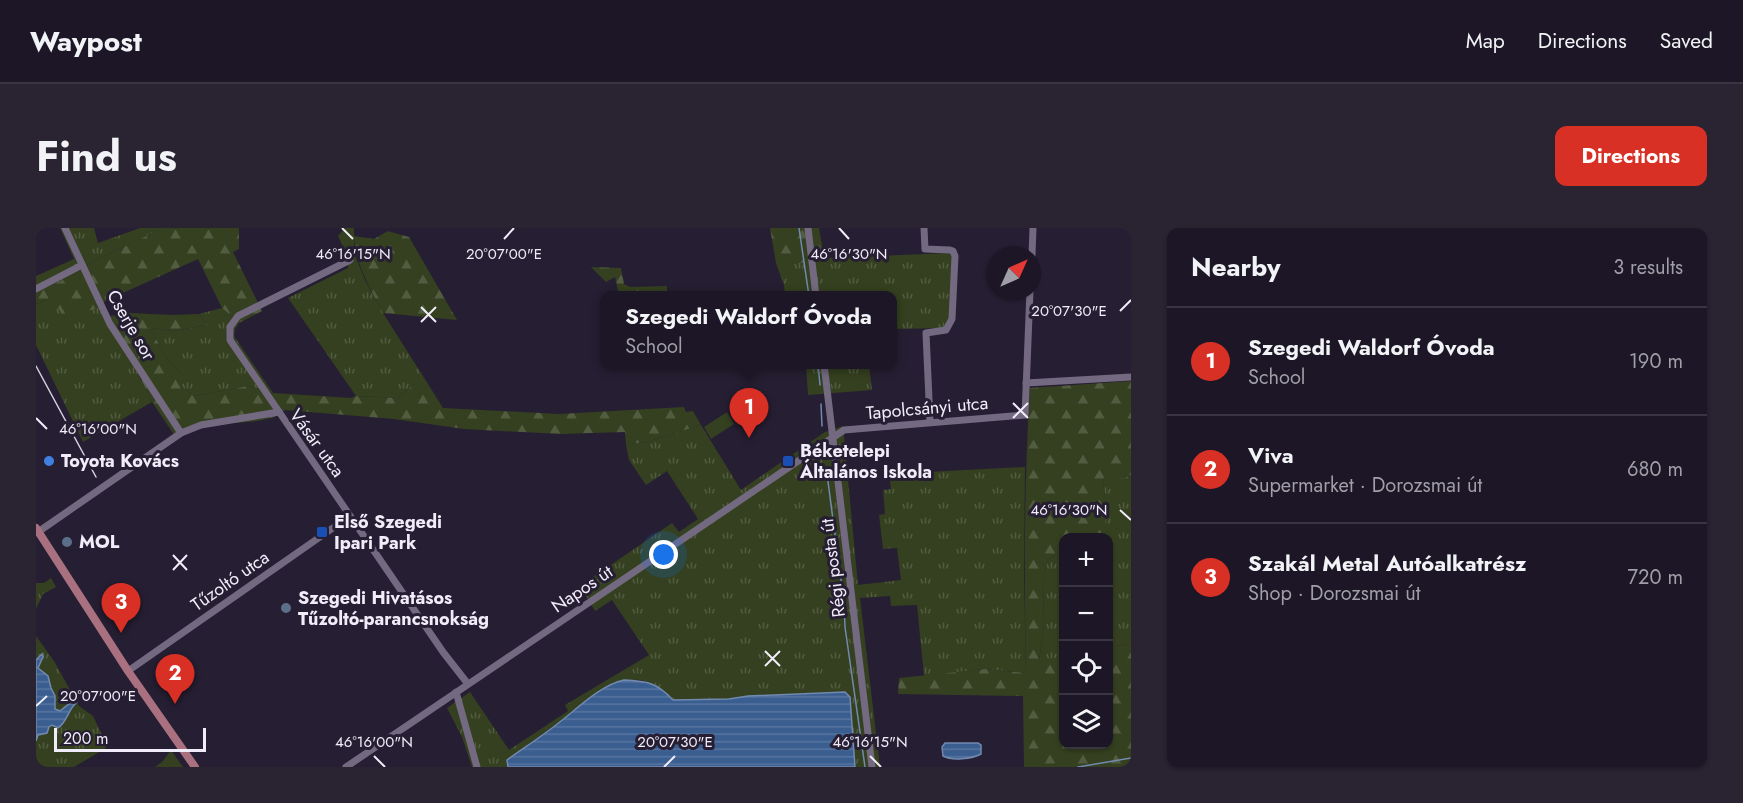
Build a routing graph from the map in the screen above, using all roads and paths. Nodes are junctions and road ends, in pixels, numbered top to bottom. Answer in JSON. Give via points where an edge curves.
{"nodes":[{"id":1,"x":65,"y":228,"type":"edge"},
{"id":2,"x":808,"y":228,"type":"edge"},
{"id":3,"x":924,"y":228,"type":"edge"},
{"id":4,"x":1033,"y":228,"type":"edge"},
{"id":5,"x":1032,"y":246,"type":"edge"},
{"id":6,"x":350,"y":260,"type":"dead end"},
{"id":7,"x":82,"y":265,"type":"junction"},
{"id":8,"x":36,"y":289,"type":"edge"},
{"id":9,"x":815,"y":291,"type":"edge"},
{"id":10,"x":1030,"y":300,"type":"edge"},
{"id":11,"x":825,"y":369,"type":"edge"},
{"id":12,"x":1131,"y":377,"type":"edge"},
{"id":13,"x":1026,"y":383,"type":"junction"},
{"id":14,"x":279,"y":412,"type":"junction"},
{"id":15,"x":930,"y":422,"type":"junction"},
{"id":16,"x":181,"y":432,"type":"junction"},
{"id":17,"x":833,"y":436,"type":"junction"},
{"id":18,"x":350,"y":516,"type":"junction"},
{"id":19,"x":37,"y":530,"type":"edge"},
{"id":20,"x":128,"y":671,"type":"junction"},
{"id":21,"x":468,"y":684,"type":"junction"},
{"id":22,"x":456,"y":692,"type":"junction"},
{"id":23,"x":195,"y":767,"type":"edge"},
{"id":24,"x":346,"y":767,"type":"edge"},
{"id":25,"x":477,"y":767,"type":"edge"},
{"id":26,"x":872,"y":767,"type":"edge"}],
"edges":[{"from":1,"to":7,"type":"street","name":"Cserje sor"},
{"from":2,"to":9,"type":"street"},
{"from":3,"to":15,"type":"street","via":[[925,249],[950,250],[955,256],[952,319],[946,330],[926,333]]},
{"from":4,"to":5,"type":"street"},
{"from":6,"to":14,"type":"street","via":[[238,316],[231,324],[231,343]]},
{"from":7,"to":8,"type":"street"},
{"from":7,"to":16,"type":"street","name":"Cserje sor","via":[[110,324]]},
{"from":10,"to":13,"type":"street"},
{"from":11,"to":17,"type":"street","name":"Régi posta út"},
{"from":12,"to":13,"type":"street"},
{"from":13,"to":15,"type":"street","name":"Tapolcsányi utca","via":[[1025,415]]},
{"from":14,"to":16,"type":"street","name":"Vásár utca"},
{"from":14,"to":18,"type":"street","name":"Vásár utca"},
{"from":15,"to":17,"type":"street","name":"Tapolcsányi utca","via":[[844,430]]},
{"from":16,"to":19,"type":"street","name":"Vásár utca"},
{"from":17,"to":21,"type":"street","name":"Napos út"},
{"from":17,"to":26,"type":"street","name":"Régi posta út"},
{"from":18,"to":20,"type":"street","name":"Tűzoltó utca"},
{"from":18,"to":21,"type":"street","name":"Vásár utca"},
{"from":19,"to":20,"type":"main road"},
{"from":20,"to":23,"type":"main road"},
{"from":21,"to":22,"type":"street","name":"Napos út"},
{"from":22,"to":24,"type":"street","name":"Napos út"},
{"from":22,"to":25,"type":"street"}]}
